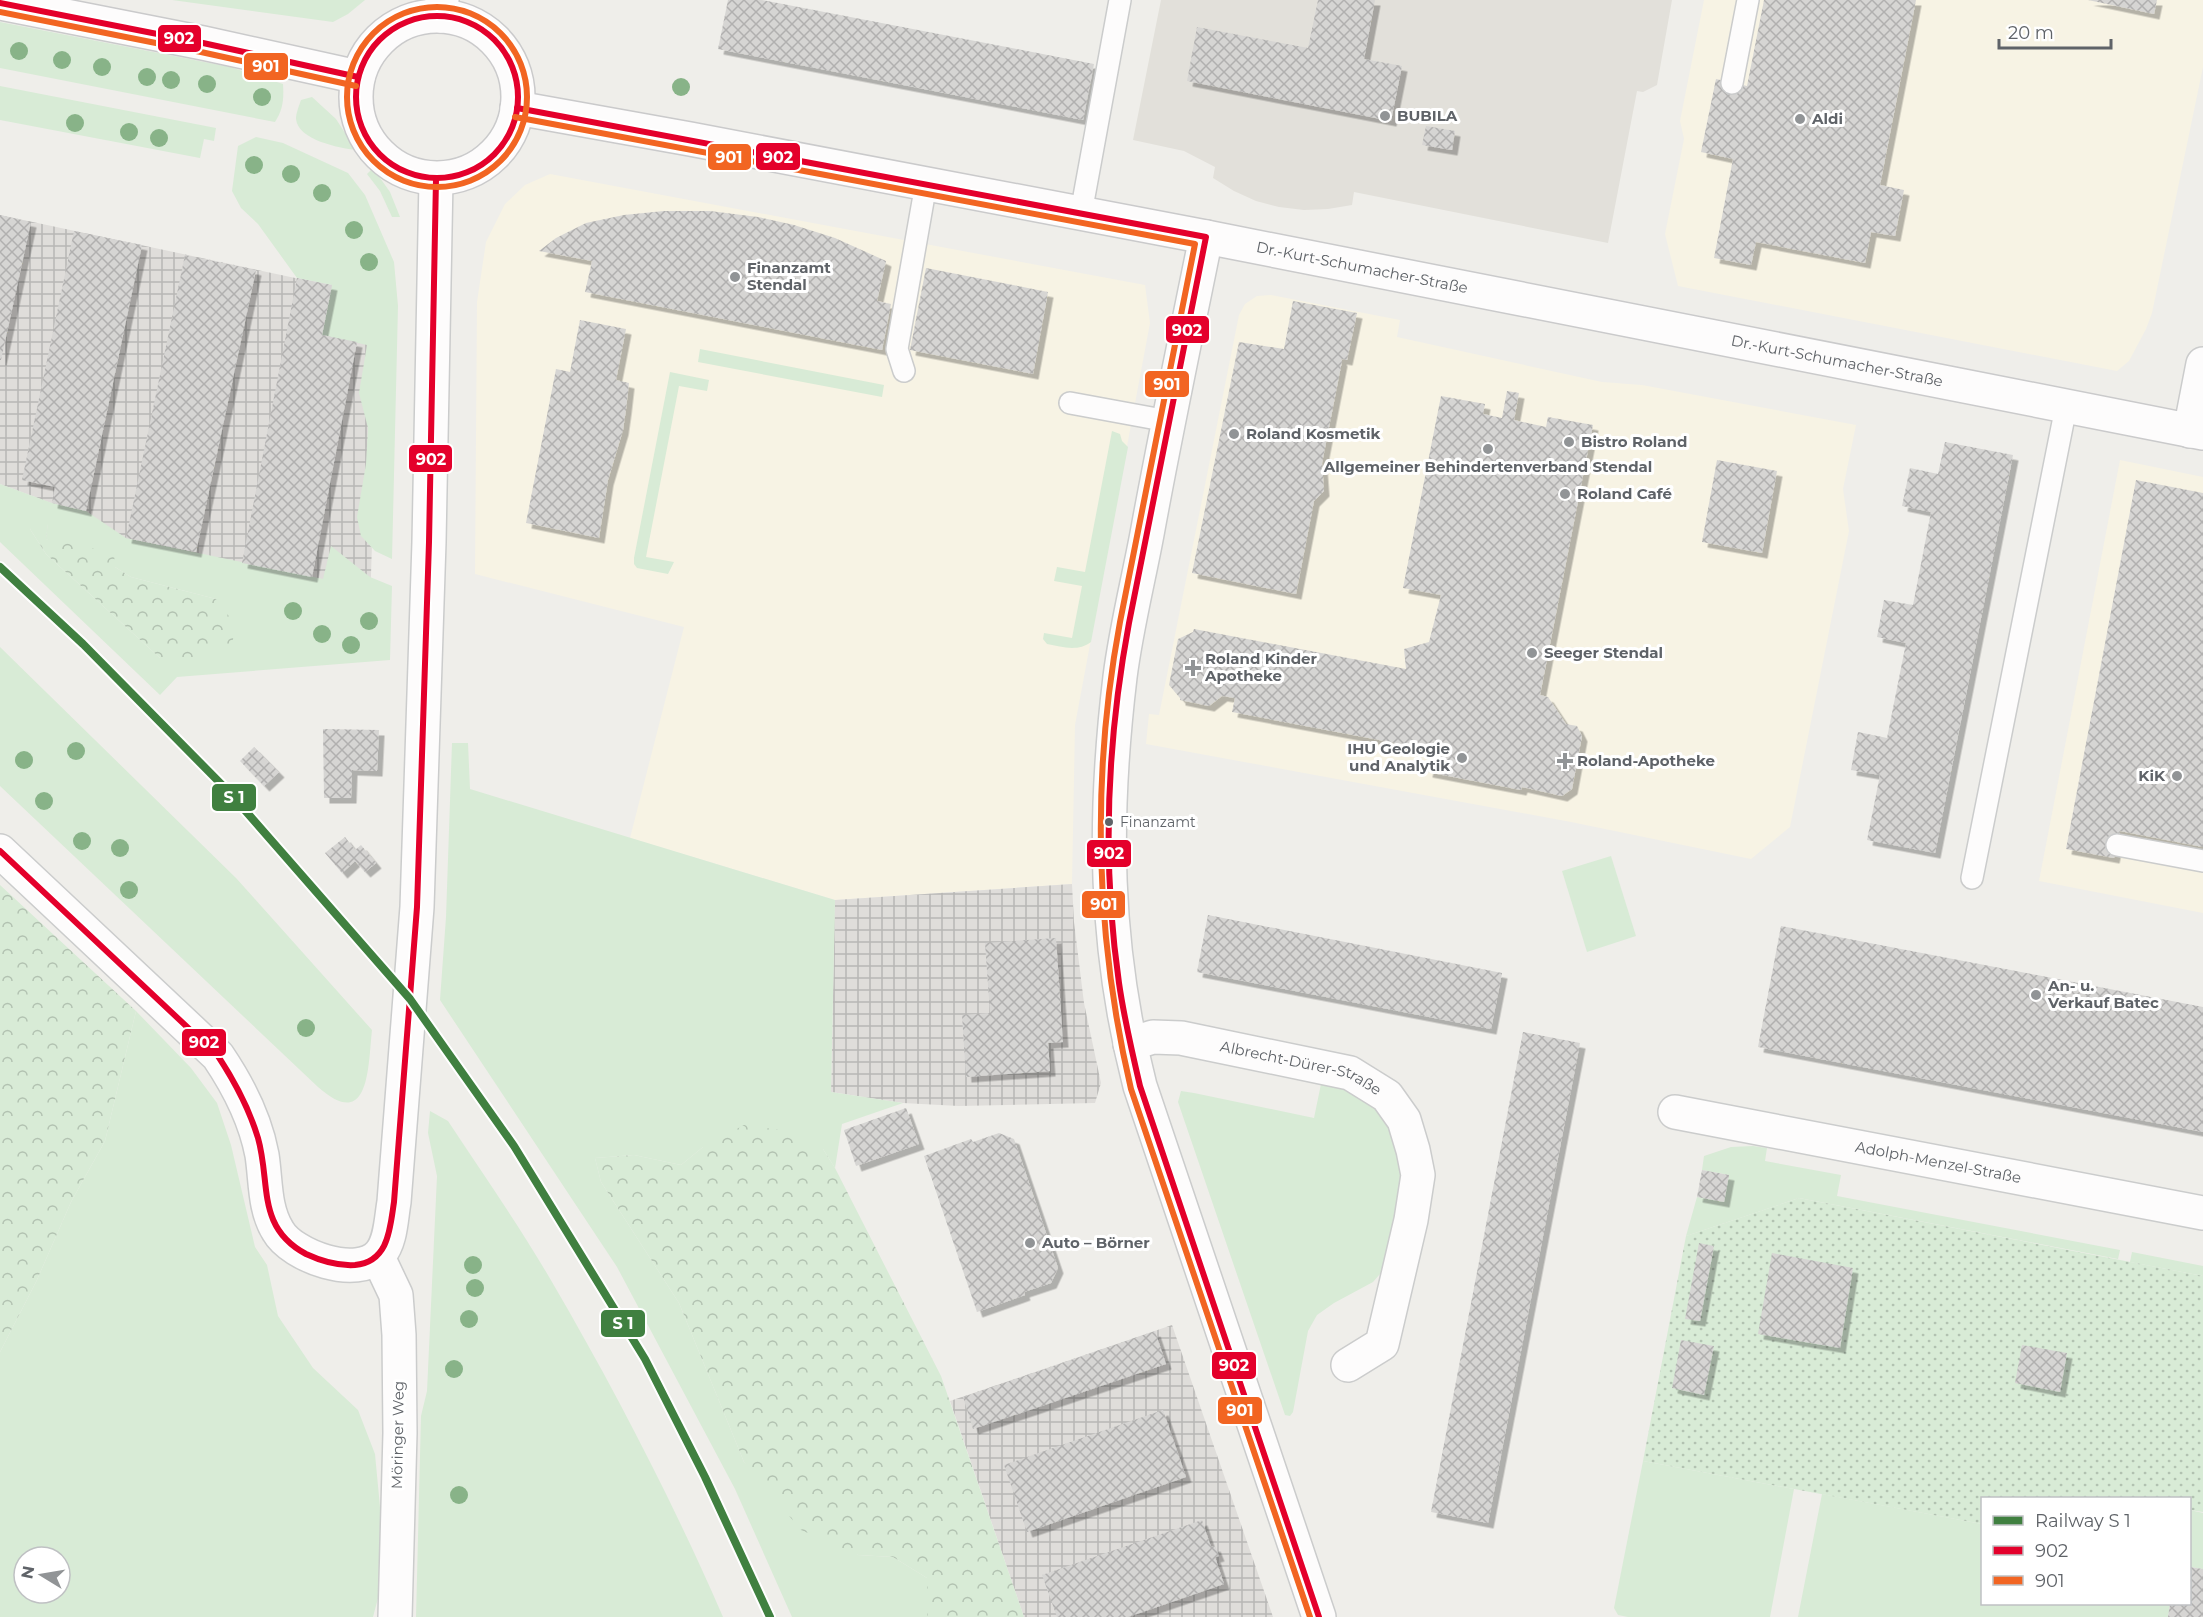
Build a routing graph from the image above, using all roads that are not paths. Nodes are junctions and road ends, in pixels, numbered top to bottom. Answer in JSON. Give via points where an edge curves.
{"nodes":[{"id":1,"x":1120,"y":0,"type":"edge"},
{"id":2,"x":1748,"y":0,"type":"edge"},
{"id":3,"x":0,"y":3,"type":"edge"},
{"id":4,"x":442,"y":8,"type":"edge"},
{"id":5,"x":358,"y":77,"type":"junction"},
{"id":6,"x":1732,"y":83,"type":"dead end"},
{"id":7,"x":517,"y":108,"type":"junction"},
{"id":8,"x":436,"y":179,"type":"junction"},
{"id":9,"x":926,"y":184,"type":"junction"},
{"id":10,"x":1081,"y":213,"type":"junction"},
{"id":11,"x":1206,"y":237,"type":"junction"},
{"id":12,"x":2203,"y":364,"type":"edge"},
{"id":13,"x":904,"y":371,"type":"dead end"},
{"id":14,"x":1070,"y":403,"type":"dead end"},
{"id":15,"x":2066,"y":407,"type":"junction"},
{"id":16,"x":1168,"y":421,"type":"junction"},
{"id":17,"x":2197,"y":432,"type":"edge"},
{"id":18,"x":2117,"y":844,"type":"dead end"},
{"id":19,"x":0,"y":851,"type":"edge"},
{"id":20,"x":2203,"y":861,"type":"edge"},
{"id":21,"x":1972,"y":878,"type":"dead end"},
{"id":22,"x":1130,"y":1044,"type":"junction"},
{"id":23,"x":1675,"y":1112,"type":"dead end"},
{"id":24,"x":2203,"y":1212,"type":"edge"},
{"id":25,"x":378,"y":1257,"type":"junction"},
{"id":26,"x":1348,"y":1365,"type":"dead end"},
{"id":27,"x":394,"y":1617,"type":"edge"},
{"id":28,"x":1319,"y":1617,"type":"edge"}],
"edges":[{"from":1,"to":10,"type":"lane"},
{"from":2,"to":6,"type":"lane"},
{"from":3,"to":5,"type":"street"},
{"from":4,"to":5,"type":"street","via":[[389,32],[367,54]]},
{"from":4,"to":7,"type":"street","via":[[496,41],[514,72]]},
{"from":5,"to":8,"type":"street","via":[[357,114],[373,148],[401,171]]},
{"from":7,"to":8,"type":"street","via":[[510,133],[495,154],[463,175]]},
{"from":7,"to":9,"type":"street","name":"Dr.-Kurt-Schumacher-Straße"},
{"from":8,"to":25,"type":"street","via":[[417,908],[394,1202],[386,1246]]},
{"from":9,"to":10,"type":"street","name":"Dr.-Kurt-Schumacher-Straße"},
{"from":9,"to":13,"type":"lane","via":[[897,349]]},
{"from":10,"to":11,"type":"street","name":"Dr.-Kurt-Schumacher-Straße"},
{"from":11,"to":15,"type":"street","name":"Dr.-Kurt-Schumacher-Straße"},
{"from":11,"to":16,"type":"street"},
{"from":12,"to":17,"type":"street"},
{"from":14,"to":16,"type":"lane"},
{"from":15,"to":17,"type":"street","name":"Dr.-Kurt-Schumacher-Straße"},
{"from":15,"to":21,"type":"lane"},
{"from":16,"to":22,"type":"street","via":[[1120,674],[1109,804],[1111,925]]},
{"from":18,"to":20,"type":"lane"},
{"from":19,"to":25,"type":"street","via":[[218,1056],[237,1085],[255,1125],[270,1214],[279,1233],[312,1258],[331,1263],[364,1263]]},
{"from":22,"to":26,"type":"street","name":"Albrecht-Dürer-Straße","via":[[1153,1037],[1181,1038],[1350,1073],[1387,1096],[1404,1120],[1418,1175],[1412,1220],[1382,1344]]},
{"from":22,"to":28,"type":"street","via":[[1140,1086]]},
{"from":23,"to":24,"type":"street","name":"Adolph-Menzel-Straße"},
{"from":25,"to":27,"type":"street","name":"Möringer Weg","via":[[396,1295],[399,1335]]}]}
